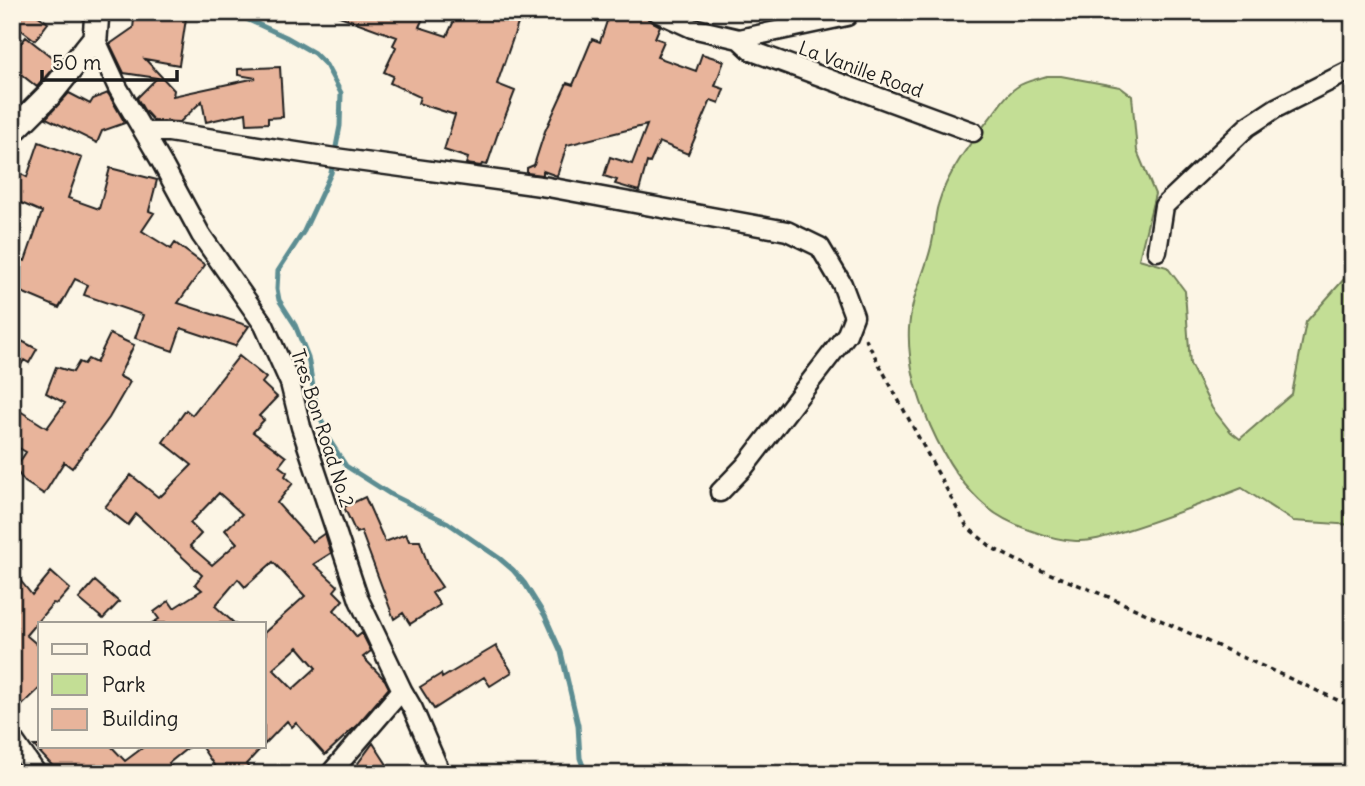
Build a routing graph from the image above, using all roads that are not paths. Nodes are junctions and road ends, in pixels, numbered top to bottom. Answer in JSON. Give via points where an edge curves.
{"nodes":[{"id":1,"x":97,"y":12,"type":"edge"},
{"id":2,"x":657,"y":12,"type":"edge"},
{"id":3,"x":847,"y":16,"type":"dead end"},
{"id":4,"x":96,"y":38,"type":"junction"},
{"id":5,"x":739,"y":40,"type":"junction"},
{"id":6,"x":1353,"y":69,"type":"edge"},
{"id":7,"x":12,"y":132,"type":"edge"},
{"id":8,"x":144,"y":132,"type":"junction"},
{"id":9,"x":973,"y":132,"type":"dead end"},
{"id":10,"x":1157,"y":251,"type":"dead end"},
{"id":11,"x":720,"y":492,"type":"dead end"},
{"id":12,"x":402,"y":690,"type":"junction"},
{"id":13,"x":12,"y":738,"type":"edge"},
{"id":14,"x":37,"y":774,"type":"edge"},
{"id":15,"x":331,"y":774,"type":"edge"},
{"id":16,"x":441,"y":774,"type":"edge"}],
"edges":[{"from":1,"to":4,"type":"street"},
{"from":2,"to":5,"type":"street","name":"La Vanille Road"},
{"from":3,"to":5,"type":"street","name":"La Vanille Road"},
{"from":4,"to":7,"type":"street"},
{"from":4,"to":8,"type":"street","name":"Tres Bon Road No.2"},
{"from":5,"to":9,"type":"street","name":"La Vanille Road","via":[[752,51]]},
{"from":6,"to":10,"type":"street","via":[[1247,127],[1164,206]]},
{"from":8,"to":11,"type":"street","via":[[548,187],[787,231],[820,247],[854,316],[847,334],[745,467]]},
{"from":8,"to":12,"type":"street","name":"Tres Bon Road No.2","via":[[201,235],[264,324],[290,383],[352,582]]},
{"from":12,"to":15,"type":"street"},
{"from":12,"to":16,"type":"street","name":"Tres Bon Road No.2"},
{"from":13,"to":14,"type":"street"}]}
